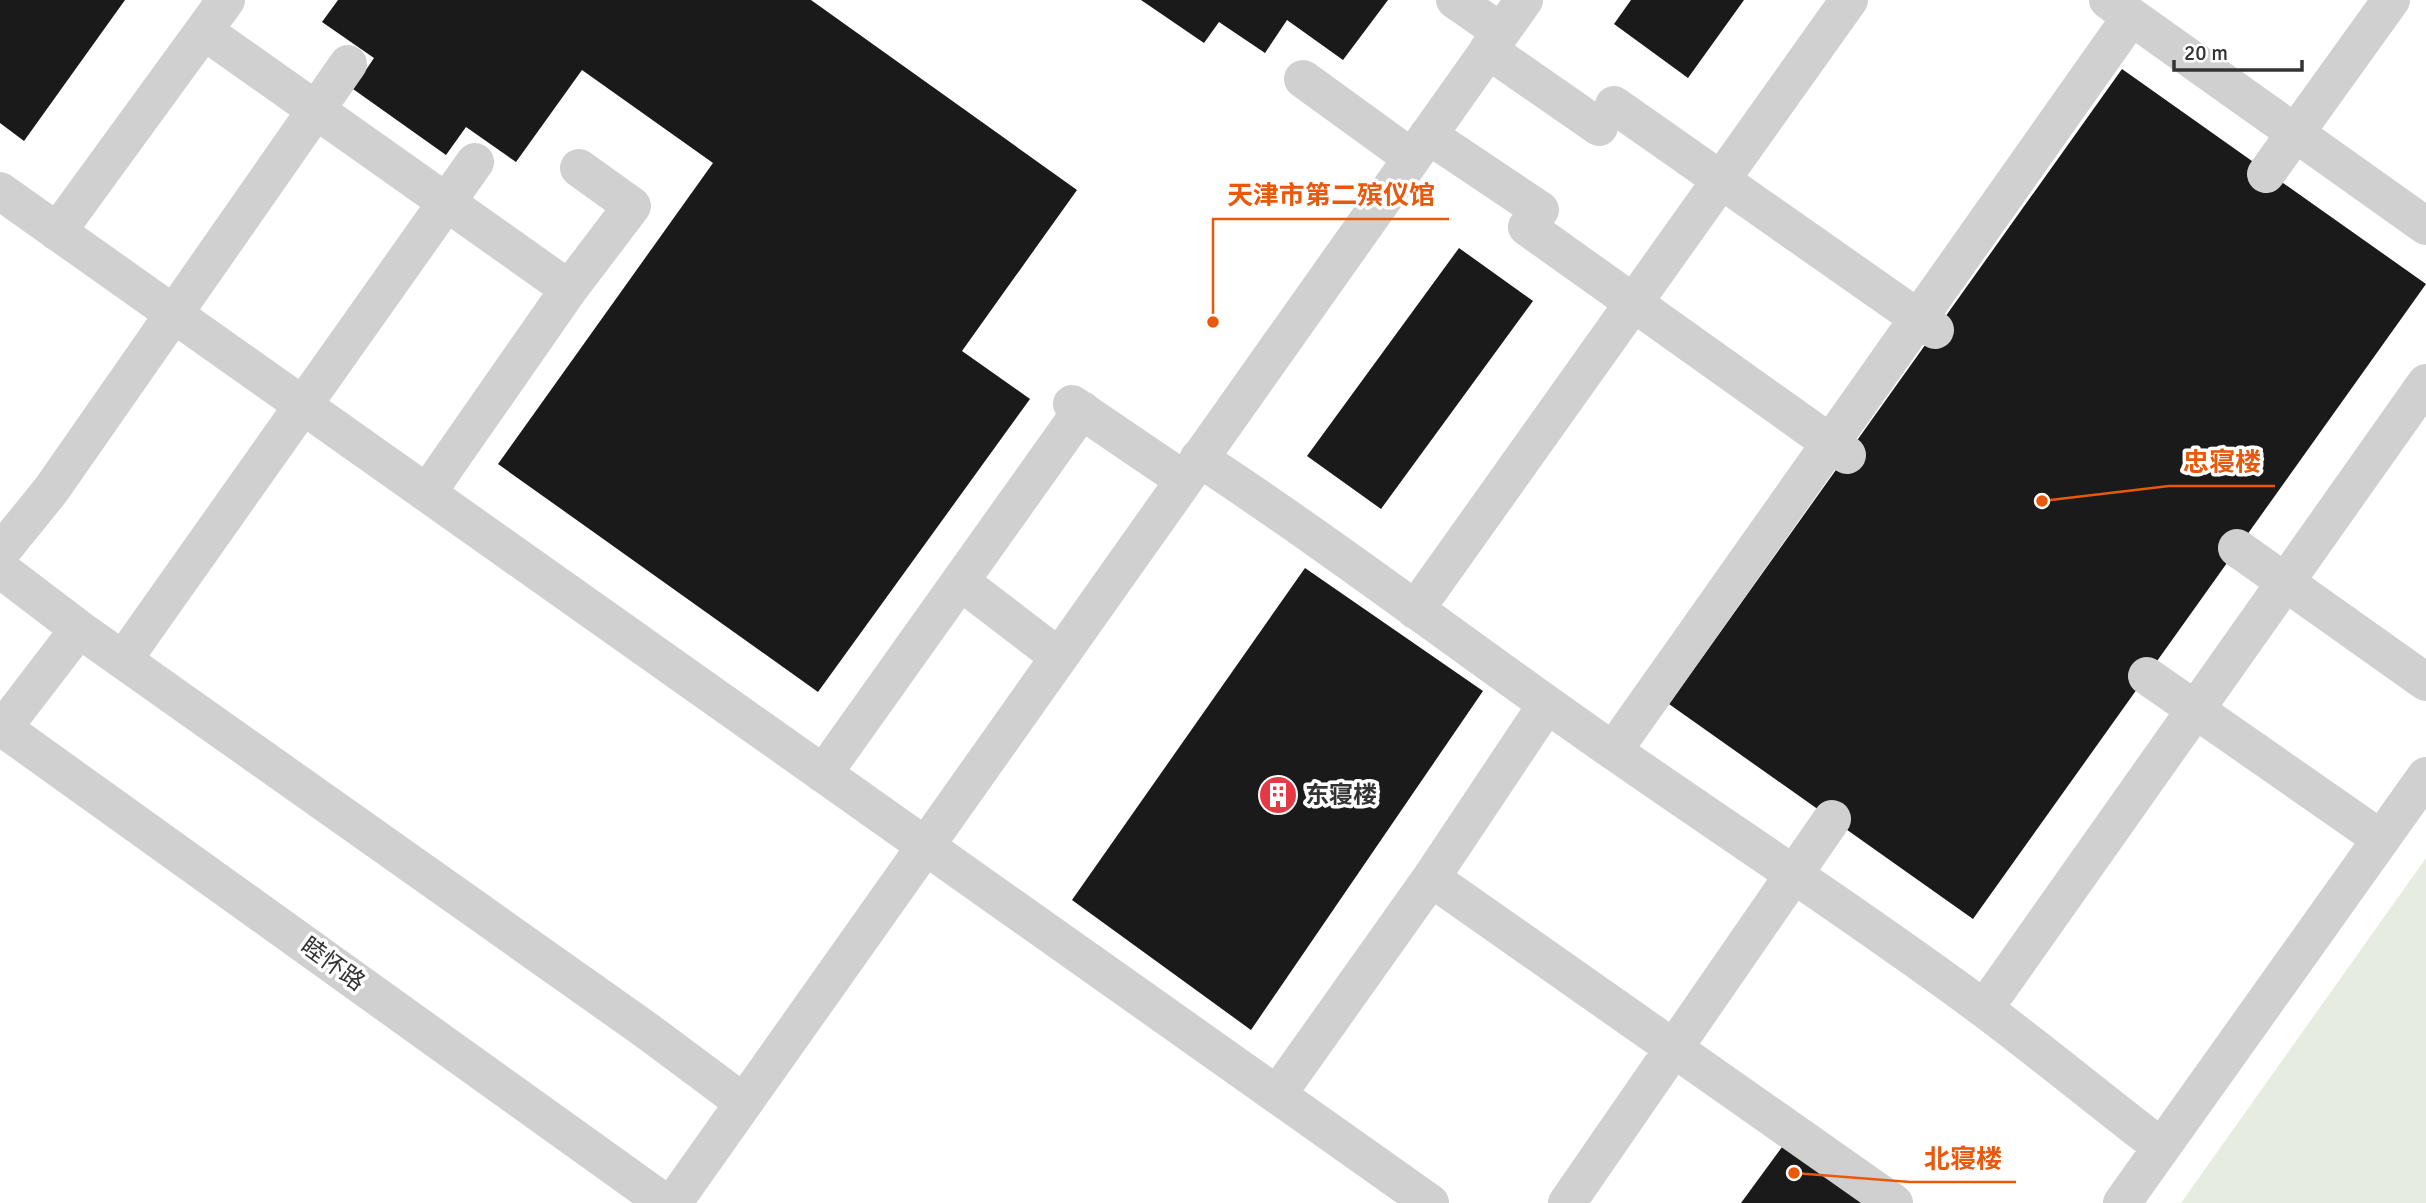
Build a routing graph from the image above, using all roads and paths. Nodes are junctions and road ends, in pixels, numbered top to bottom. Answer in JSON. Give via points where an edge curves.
{"nodes":[{"id":1,"x":226,"y":0,"type":"edge"},
{"id":2,"x":1455,"y":0,"type":"edge"},
{"id":3,"x":1524,"y":0,"type":"edge"},
{"id":4,"x":1849,"y":0,"type":"edge"},
{"id":5,"x":2391,"y":0,"type":"edge"},
{"id":6,"x":2119,"y":8,"type":"edge"},
{"id":7,"x":204,"y":31,"type":"junction"},
{"id":8,"x":1494,"y":41,"type":"junction"},
{"id":9,"x":348,"y":64,"type":"dead end"},
{"id":10,"x":1303,"y":79,"type":"dead end"},
{"id":11,"x":316,"y":111,"type":"junction"},
{"id":12,"x":2294,"y":133,"type":"junction"},
{"id":13,"x":1420,"y":147,"type":"junction"},
{"id":14,"x":475,"y":162,"type":"dead end"},
{"id":15,"x":579,"y":168,"type":"dead end"},
{"id":16,"x":2266,"y":174,"type":"dead end"},
{"id":17,"x":1720,"y":181,"type":"junction"},
{"id":18,"x":0,"y":191,"type":"edge"},
{"id":19,"x":446,"y":202,"type":"junction"},
{"id":20,"x":2426,"y":226,"type":"edge"},
{"id":21,"x":57,"y":232,"type":"junction"},
{"id":22,"x":569,"y":289,"type":"junction"},
{"id":23,"x":1633,"y":303,"type":"junction"},
{"id":24,"x":174,"y":314,"type":"junction"},
{"id":25,"x":1926,"y":324,"type":"junction"},
{"id":26,"x":2426,"y":383,"type":"edge"},
{"id":27,"x":302,"y":405,"type":"junction"},
{"id":28,"x":1838,"y":448,"type":"junction"},
{"id":29,"x":1192,"y":469,"type":"junction"},
{"id":30,"x":426,"y":493,"type":"junction"},
{"id":31,"x":2237,"y":548,"type":"dead end"},
{"id":32,"x":0,"y":554,"type":"edge"},
{"id":33,"x":0,"y":569,"type":"edge"},
{"id":34,"x":961,"y":582,"type":"junction"},
{"id":35,"x":2285,"y":583,"type":"junction"},
{"id":36,"x":1415,"y":611,"type":"junction"},
{"id":37,"x":79,"y":629,"type":"junction"},
{"id":38,"x":1059,"y":657,"type":"junction"},
{"id":39,"x":123,"y":660,"type":"junction"},
{"id":40,"x":2147,"y":676,"type":"dead end"},
{"id":41,"x":2426,"y":682,"type":"edge"},
{"id":42,"x":1547,"y":704,"type":"junction"},
{"id":43,"x":2196,"y":710,"type":"junction"},
{"id":44,"x":1,"y":727,"type":"edge"},
{"id":45,"x":1613,"y":751,"type":"junction"},
{"id":46,"x":823,"y":774,"type":"junction"},
{"id":47,"x":2426,"y":776,"type":"edge"},
{"id":48,"x":1832,"y":819,"type":"dead end"},
{"id":49,"x":2381,"y":839,"type":"junction"},
{"id":50,"x":925,"y":846,"type":"junction"},
{"id":51,"x":1794,"y":873,"type":"junction"},
{"id":52,"x":1431,"y":878,"type":"junction"},
{"id":53,"x":1984,"y":1009,"type":"junction"},
{"id":54,"x":1673,"y":1048,"type":"junction"},
{"id":55,"x":1276,"y":1095,"type":"junction"},
{"id":56,"x":744,"y":1103,"type":"junction"},
{"id":57,"x":2161,"y":1147,"type":"junction"},
{"id":58,"x":665,"y":1203,"type":"edge"},
{"id":59,"x":673,"y":1203,"type":"edge"},
{"id":60,"x":1430,"y":1203,"type":"edge"},
{"id":61,"x":1567,"y":1203,"type":"edge"},
{"id":62,"x":1894,"y":1203,"type":"edge"},
{"id":63,"x":2122,"y":1203,"type":"edge"}],
"edges":[{"from":1,"to":7,"type":"street"},
{"from":2,"to":8,"type":"street"},
{"from":3,"to":8,"type":"street"},
{"from":4,"to":17,"type":"street"},
{"from":5,"to":12,"type":"street"},
{"from":6,"to":12,"type":"street"},
{"from":6,"to":25,"type":"street"},
{"from":7,"to":11,"type":"street"},
{"from":7,"to":21,"type":"street"},
{"from":8,"to":13,"type":"street"},
{"from":8,"to":17,"type":"street","via":[[1606,116]]},
{"from":9,"to":11,"type":"street"},
{"from":10,"to":13,"type":"street"},
{"from":11,"to":19,"type":"street"},
{"from":11,"to":24,"type":"street"},
{"from":12,"to":16,"type":"street"},
{"from":12,"to":20,"type":"street"},
{"from":13,"to":23,"type":"street","via":[[1534,219]]},
{"from":13,"to":29,"type":"street"},
{"from":14,"to":19,"type":"street"},
{"from":15,"to":22,"type":"street","via":[[632,206]]},
{"from":17,"to":23,"type":"street"},
{"from":17,"to":25,"type":"street"},
{"from":18,"to":21,"type":"street"},
{"from":19,"to":22,"type":"street"},
{"from":19,"to":27,"type":"street"},
{"from":21,"to":24,"type":"street"},
{"from":22,"to":30,"type":"street"},
{"from":23,"to":28,"type":"street"},
{"from":23,"to":36,"type":"street"},
{"from":24,"to":27,"type":"street"},
{"from":24,"to":32,"type":"street","via":[[51,490]]},
{"from":25,"to":28,"type":"street"},
{"from":26,"to":35,"type":"street"},
{"from":27,"to":30,"type":"street"},
{"from":27,"to":39,"type":"street"},
{"from":28,"to":45,"type":"street"},
{"from":29,"to":34,"type":"street","via":[[1077,407]]},
{"from":29,"to":36,"type":"street","via":[[1310,532]]},
{"from":29,"to":38,"type":"street"},
{"from":30,"to":46,"type":"street"},
{"from":31,"to":35,"type":"street"},
{"from":33,"to":37,"type":"street"},
{"from":34,"to":38,"type":"street"},
{"from":34,"to":46,"type":"street"},
{"from":35,"to":41,"type":"street"},
{"from":35,"to":43,"type":"street"},
{"from":36,"to":42,"type":"street"},
{"from":37,"to":39,"type":"street"},
{"from":37,"to":44,"type":"street"},
{"from":38,"to":50,"type":"street"},
{"from":39,"to":56,"type":"street"},
{"from":40,"to":43,"type":"street"},
{"from":42,"to":45,"type":"street"},
{"from":42,"to":52,"type":"street"},
{"from":43,"to":49,"type":"street"},
{"from":43,"to":53,"type":"street"},
{"from":44,"to":58,"type":"street","name":"睦怀路"},
{"from":45,"to":51,"type":"street"},
{"from":46,"to":50,"type":"street"},
{"from":47,"to":49,"type":"street"},
{"from":48,"to":51,"type":"street"},
{"from":49,"to":57,"type":"street"},
{"from":50,"to":55,"type":"street"},
{"from":50,"to":56,"type":"street"},
{"from":51,"to":53,"type":"street"},
{"from":51,"to":54,"type":"street"},
{"from":52,"to":54,"type":"street"},
{"from":52,"to":55,"type":"street"},
{"from":53,"to":57,"type":"street"},
{"from":54,"to":61,"type":"street"},
{"from":54,"to":62,"type":"street"},
{"from":55,"to":60,"type":"street"},
{"from":56,"to":59,"type":"street"},
{"from":57,"to":63,"type":"street"}]}
